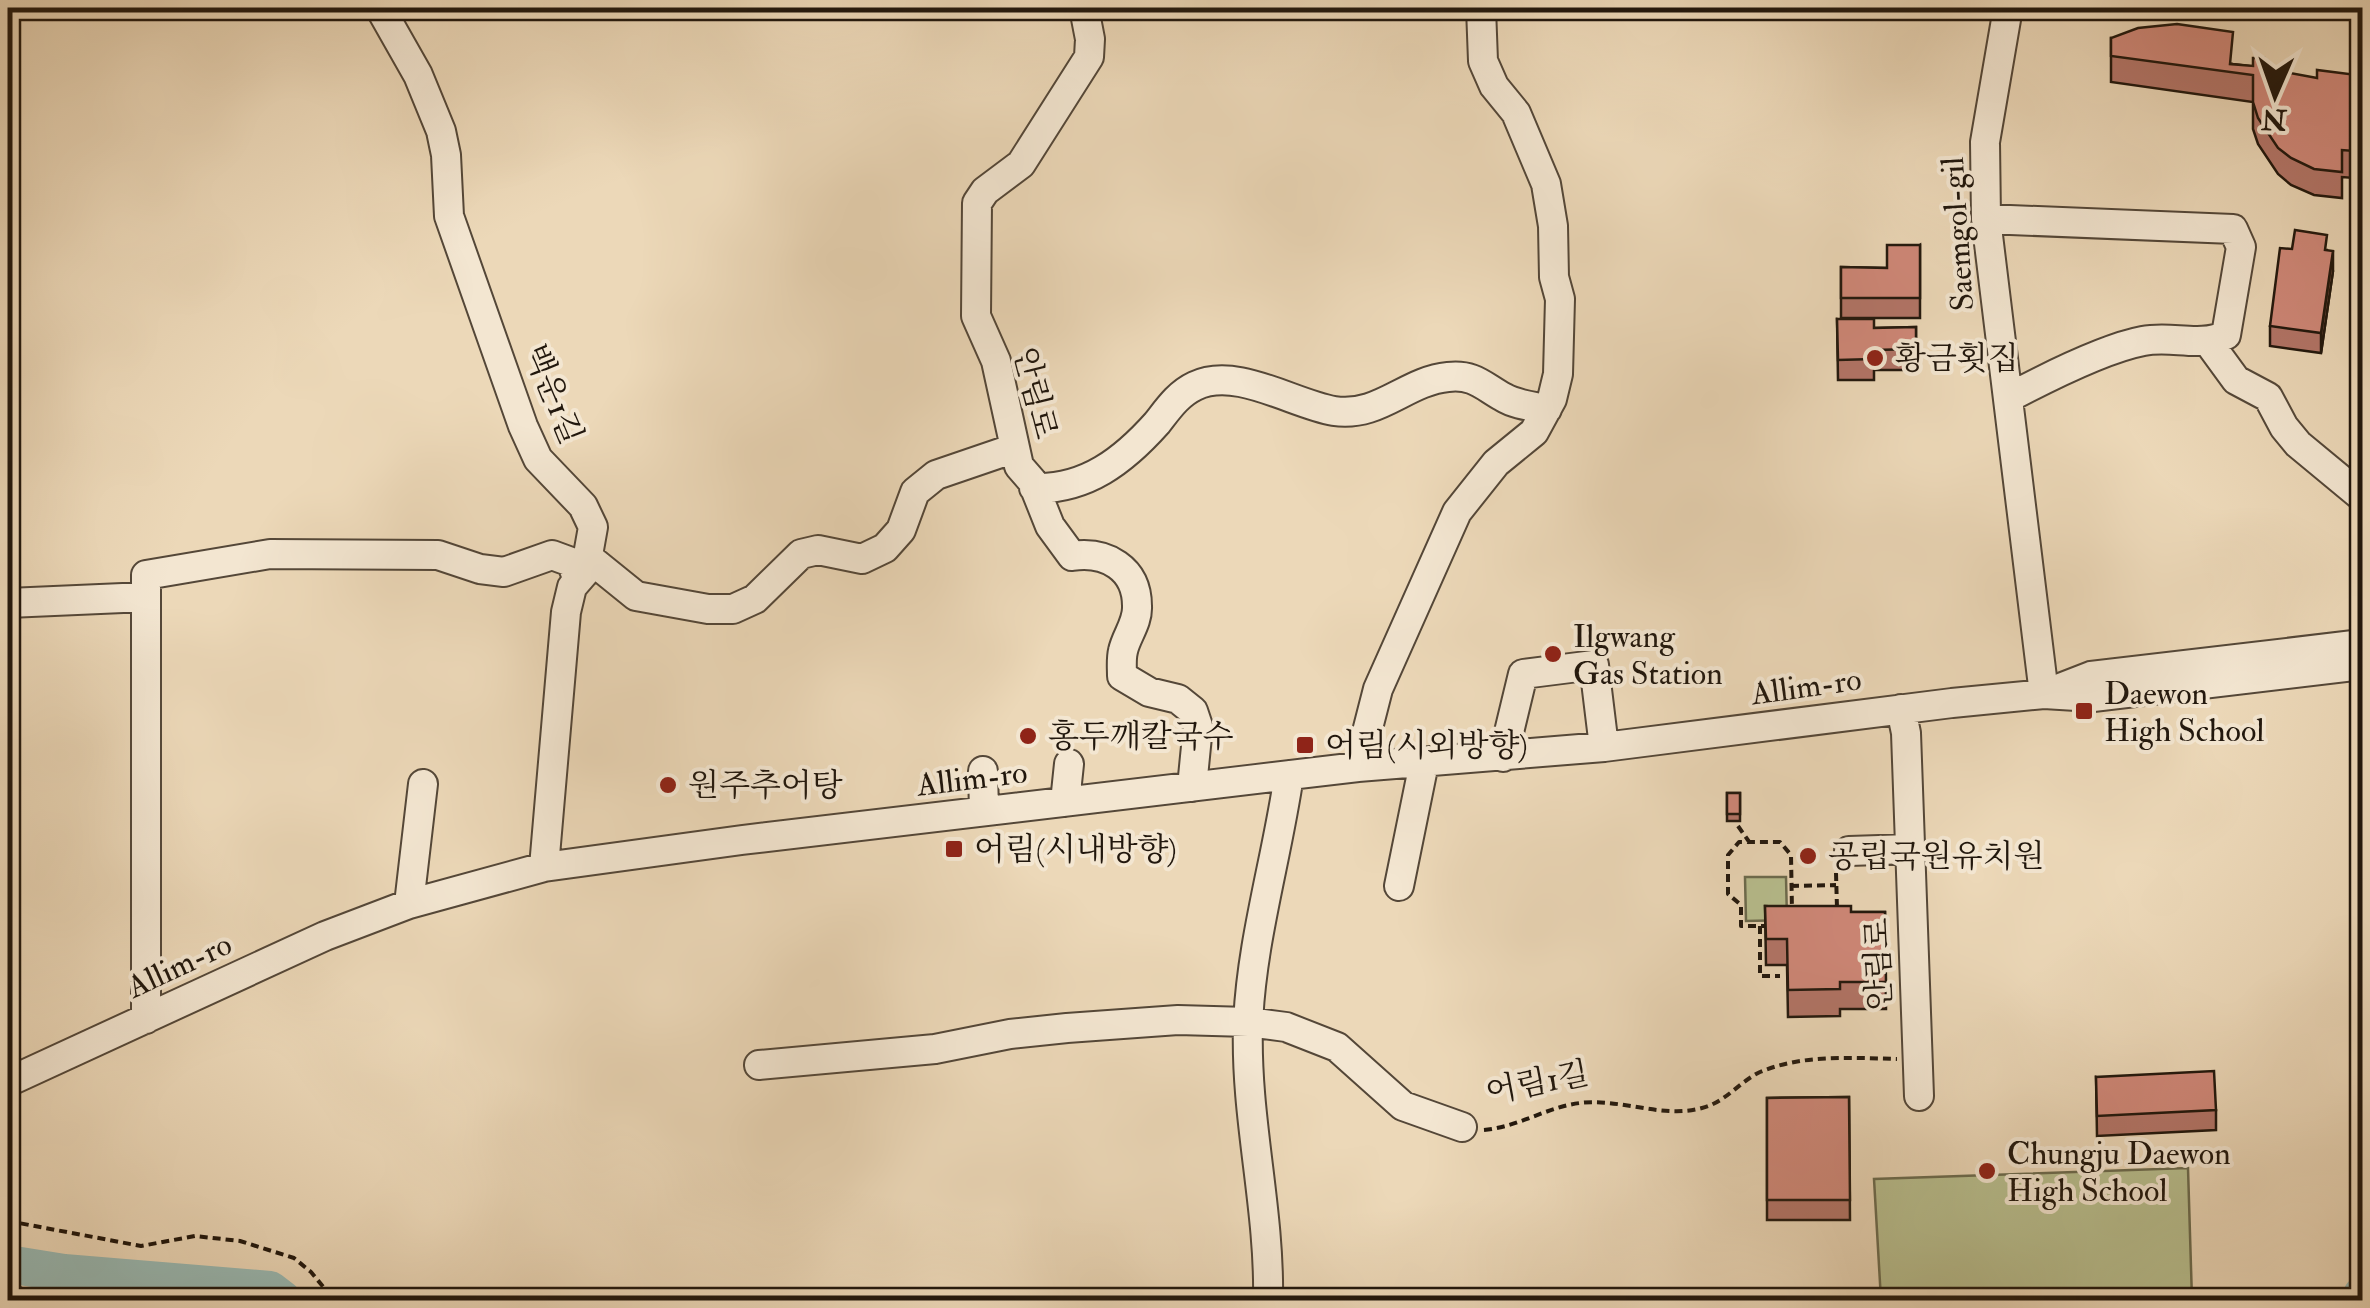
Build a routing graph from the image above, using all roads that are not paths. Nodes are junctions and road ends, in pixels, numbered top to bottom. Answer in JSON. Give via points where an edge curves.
{"nodes":[{"id":1,"x":380,"y":8,"type":"edge"},
{"id":2,"x":1084,"y":8,"type":"edge"},
{"id":3,"x":1482,"y":8,"type":"edge"},
{"id":4,"x":2014,"y":8,"type":"edge"},
{"id":5,"x":1986,"y":219,"type":"junction"},
{"id":6,"x":2209,"y":343,"type":"junction"},
{"id":7,"x":2008,"y":398,"type":"junction"},
{"id":8,"x":1547,"y":409,"type":"junction"},
{"id":9,"x":1015,"y":448,"type":"junction"},
{"id":10,"x":1034,"y":488,"type":"junction"},
{"id":11,"x":2362,"y":497,"type":"edge"},
{"id":12,"x":584,"y":569,"type":"junction"},
{"id":13,"x":146,"y":586,"type":"junction"},
{"id":14,"x":8,"y":603,"type":"edge"},
{"id":15,"x":2362,"y":644,"type":"edge"},
{"id":16,"x":2362,"y":665,"type":"edge"},
{"id":17,"x":2044,"y":694,"type":"junction"},
{"id":18,"x":1901,"y":709,"type":"junction"},
{"id":19,"x":1604,"y":747,"type":"junction"},
{"id":20,"x":1504,"y":757,"type":"junction"},
{"id":21,"x":1424,"y":763,"type":"junction"},
{"id":22,"x":1069,"y":764,"type":"dead end"},
{"id":23,"x":1358,"y":767,"type":"junction"},
{"id":24,"x":983,"y":771,"type":"dead end"},
{"id":25,"x":1290,"y":775,"type":"junction"},
{"id":26,"x":424,"y":784,"type":"dead end"},
{"id":27,"x":1192,"y":787,"type":"junction"},
{"id":28,"x":1065,"y":802,"type":"junction"},
{"id":29,"x":984,"y":811,"type":"junction"},
{"id":30,"x":1910,"y":850,"type":"junction"},
{"id":31,"x":1848,"y":851,"type":"road end"},
{"id":32,"x":544,"y":867,"type":"junction"},
{"id":33,"x":1399,"y":886,"type":"dead end"},
{"id":34,"x":409,"y":904,"type":"junction"},
{"id":35,"x":146,"y":1019,"type":"junction"},
{"id":36,"x":1248,"y":1022,"type":"junction"},
{"id":37,"x":759,"y":1065,"type":"dead end"},
{"id":38,"x":8,"y":1082,"type":"edge"},
{"id":39,"x":1919,"y":1096,"type":"dead end"},
{"id":40,"x":1462,"y":1127,"type":"road end"},
{"id":41,"x":1268,"y":1300,"type":"edge"}],
"edges":[{"from":1,"to":12,"type":"street","name":"백운1길","via":[[441,131],[449,216],[522,426],[538,459],[593,527]]},
{"from":2,"to":9,"type":"street","name":"안림로","via":[[1089,57],[1020,164],[977,203],[976,316],[996,361]]},
{"from":3,"to":8,"type":"street","via":[[1483,61],[1516,113],[1546,184],[1561,340]]},
{"from":4,"to":5,"type":"street","name":"Saemgol-gil","via":[[1984,142]]},
{"from":5,"to":6,"type":"street","via":[[2233,229],[2240,247],[2226,335]]},
{"from":5,"to":7,"type":"street","name":"Saemgol-gil"},
{"from":6,"to":7,"type":"street","via":[[2164,337],[2137,342]]},
{"from":6,"to":11,"type":"street","via":[[2236,380],[2268,397],[2298,444]]},
{"from":7,"to":17,"type":"street","name":"Saemgol-gil"},
{"from":8,"to":10,"type":"street","via":[[1502,396],[1470,376],[1428,380],[1361,412],[1317,407],[1266,387],[1198,384],[1113,463],[1071,486]]},
{"from":8,"to":23,"type":"street","via":[[1534,432],[1496,463],[1457,512],[1378,690]]},
{"from":9,"to":10,"type":"street","name":"안림로"},
{"from":9,"to":12,"type":"street","via":[[936,475],[915,492],[901,530],[885,548],[862,559],[818,550],[801,554],[755,599],[733,609],[636,596]]},
{"from":10,"to":27,"type":"street","name":"안림로","via":[[1064,549],[1072,556],[1110,559],[1134,586],[1138,608],[1122,676],[1194,711]]},
{"from":12,"to":13,"type":"street","via":[[552,556],[504,572],[438,555],[270,554]]},
{"from":12,"to":32,"type":"street","name":"백운1길","via":[[566,612]]},
{"from":13,"to":14,"type":"street"},
{"from":13,"to":35,"type":"street"},
{"from":15,"to":17,"type":"street","name":"Allim-ro","via":[[2091,676]]},
{"from":16,"to":17,"type":"street","name":"Allim-ro","via":[[2093,697]]},
{"from":17,"to":18,"type":"street","name":"Allim-ro"},
{"from":18,"to":19,"type":"street","name":"Allim-ro"},
{"from":18,"to":30,"type":"street","name":"안림로"},
{"from":19,"to":20,"type":"street","name":"Allim-ro"},
{"from":19,"to":20,"type":"street","via":[[1594,665],[1522,674]]},
{"from":20,"to":21,"type":"street","name":"Allim-ro"},
{"from":21,"to":23,"type":"street","name":"Allim-ro"},
{"from":21,"to":33,"type":"street"},
{"from":22,"to":28,"type":"street"},
{"from":23,"to":25,"type":"street","name":"Allim-ro"},
{"from":24,"to":29,"type":"street"},
{"from":25,"to":27,"type":"street","name":"Allim-ro"},
{"from":25,"to":36,"type":"street"},
{"from":26,"to":34,"type":"street"},
{"from":27,"to":28,"type":"street","name":"Allim-ro"},
{"from":28,"to":29,"type":"street","name":"Allim-ro"},
{"from":29,"to":32,"type":"street","name":"Allim-ro"},
{"from":30,"to":31,"type":"street"},
{"from":30,"to":39,"type":"street","name":"안림로"},
{"from":32,"to":34,"type":"street","name":"Allim-ro"},
{"from":34,"to":35,"type":"street","name":"Allim-ro"},
{"from":35,"to":38,"type":"street","name":"Allim-ro"},
{"from":36,"to":37,"type":"street","name":"어림1길","via":[[1067,1028],[862,1058]]},
{"from":36,"to":40,"type":"street","name":"어림1길","via":[[1337,1048],[1403,1106]]},
{"from":36,"to":41,"type":"street"}]}
